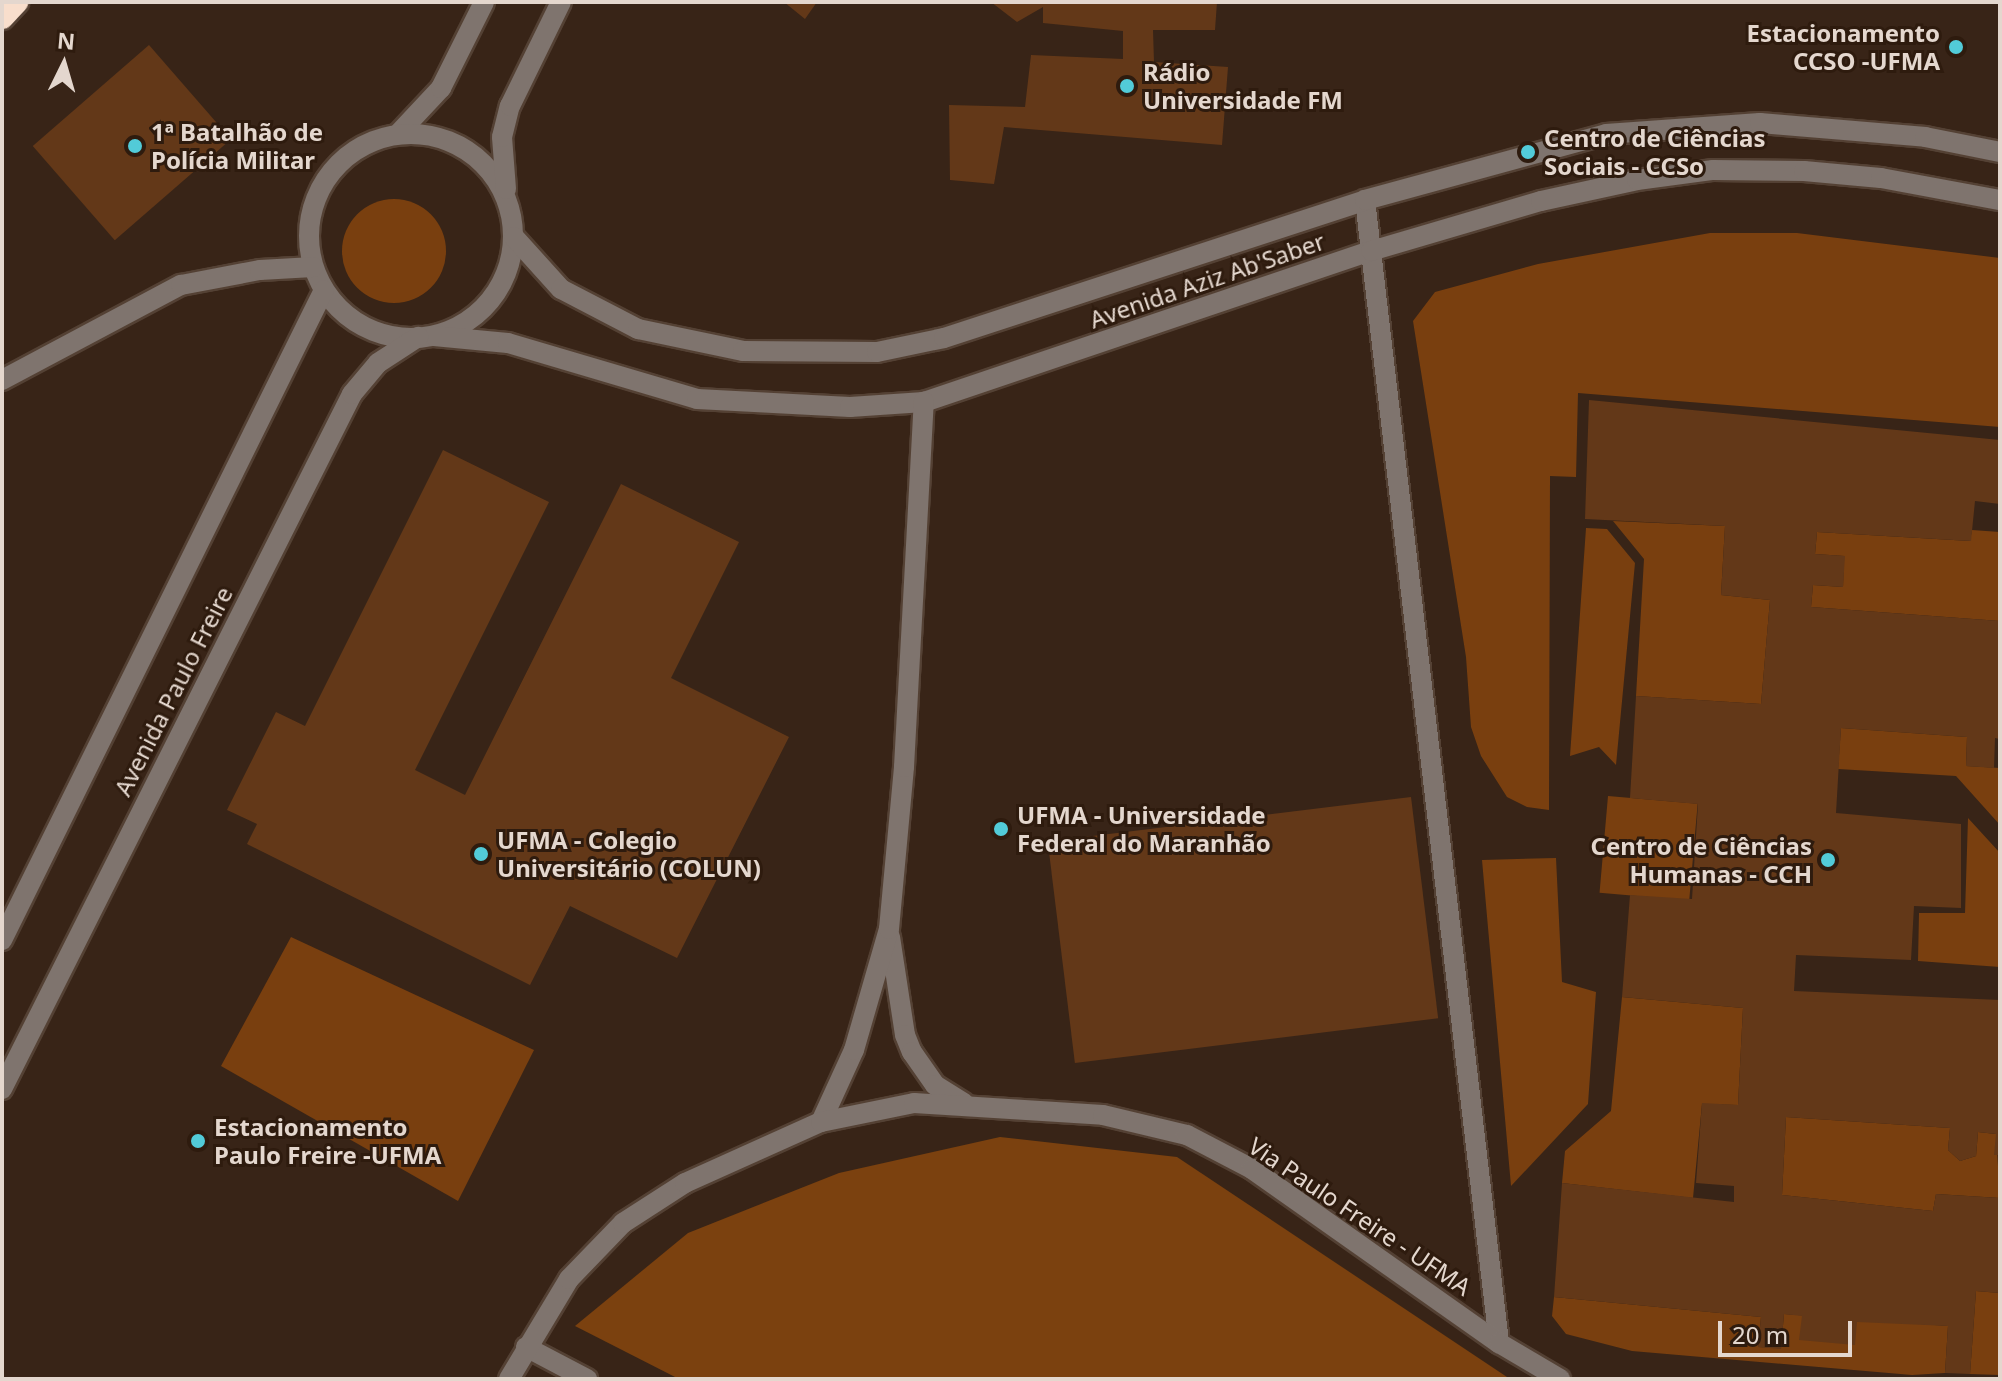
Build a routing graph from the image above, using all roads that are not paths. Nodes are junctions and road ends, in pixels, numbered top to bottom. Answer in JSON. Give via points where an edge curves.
{"nodes":[{"id":1,"x":16,"y":2,"type":"edge"},
{"id":2,"x":484,"y":2,"type":"edge"},
{"id":3,"x":561,"y":2,"type":"edge"},
{"id":4,"x":2,"y":17,"type":"edge"},
{"id":5,"x":398,"y":134,"type":"junction"},
{"id":6,"x":2000,"y":152,"type":"edge"},
{"id":7,"x":507,"y":197,"type":"junction"},
{"id":8,"x":1365,"y":200,"type":"junction"},
{"id":9,"x":2000,"y":200,"type":"edge"},
{"id":10,"x":514,"y":237,"type":"junction"},
{"id":11,"x":1371,"y":251,"type":"junction"},
{"id":12,"x":313,"y":267,"type":"junction"},
{"id":13,"x":324,"y":290,"type":"junction"},
{"id":14,"x":426,"y":337,"type":"junction"},
{"id":15,"x":2,"y":380,"type":"edge"},
{"id":16,"x":924,"y":402,"type":"junction"},
{"id":17,"x":889,"y":929,"type":"junction"},
{"id":18,"x":2,"y":940,"type":"edge"},
{"id":19,"x":2,"y":1089,"type":"edge"},
{"id":20,"x":966,"y":1104,"type":"junction"},
{"id":21,"x":821,"y":1122,"type":"junction"},
{"id":22,"x":1499,"y":1343,"type":"junction"},
{"id":23,"x":526,"y":1347,"type":"junction"},
{"id":24,"x":509,"y":1379,"type":"edge"},
{"id":25,"x":587,"y":1379,"type":"edge"},
{"id":26,"x":1560,"y":1379,"type":"edge"}],
"edges":[{"from":1,"to":4,"type":"highway"},
{"from":2,"to":5,"type":"street","via":[[441,88]]},
{"from":3,"to":7,"type":"street","via":[[510,106],[502,137]]},
{"from":5,"to":7,"type":"street","via":[[432,135],[464,147],[490,168]]},
{"from":5,"to":12,"type":"street","via":[[369,142],[324,180],[308,237]]},
{"from":6,"to":8,"type":"street","name":"Avenida Aziz Ab'Saber","via":[[1856,128],[1683,125],[1528,152]]},
{"from":7,"to":10,"type":"street"},
{"from":8,"to":10,"type":"street","name":"Avenida Aziz Ab'Saber","via":[[944,338],[877,352],[743,351],[638,329],[561,289]]},
{"from":8,"to":11,"type":"street"},
{"from":9,"to":11,"type":"street","name":"Avenida Aziz Ab'Saber","via":[[1881,178],[1713,170],[1541,201]]},
{"from":10,"to":14,"type":"street","via":[[508,271],[491,300],[466,323]]},
{"from":11,"to":16,"type":"street","name":"Avenida Aziz Ab'Saber"},
{"from":11,"to":22,"type":"street"},
{"from":12,"to":13,"type":"street"},
{"from":12,"to":15,"type":"street","via":[[260,270],[181,285]]},
{"from":13,"to":14,"type":"street","via":[[364,327]]},
{"from":13,"to":18,"type":"street","name":"Avenida Paulo Freire"},
{"from":14,"to":16,"type":"street","name":"Avenida Aziz Ab'Saber","via":[[508,343],[697,399],[850,407]]},
{"from":14,"to":19,"type":"street","name":"Avenida Paulo Freire","via":[[378,363],[352,394]]},
{"from":16,"to":17,"type":"street","via":[[904,767]]},
{"from":17,"to":20,"type":"street","via":[[912,1052],[935,1085]]},
{"from":17,"to":21,"type":"street","via":[[850,1062]]},
{"from":20,"to":21,"type":"street","name":"Via Paulo Freire - UFMA","via":[[914,1103]]},
{"from":20,"to":22,"type":"street","name":"Via Paulo Freire - UFMA","via":[[1103,1115],[1187,1135],[1252,1169]]},
{"from":21,"to":23,"type":"street","name":"Via Paulo Freire - UFMA","via":[[685,1183],[623,1223],[569,1279]]},
{"from":22,"to":26,"type":"street","name":"Via Paulo Freire - UFMA"},
{"from":23,"to":24,"type":"street","name":"Via Paulo Freire - UFMA"},
{"from":23,"to":25,"type":"street"}]}
